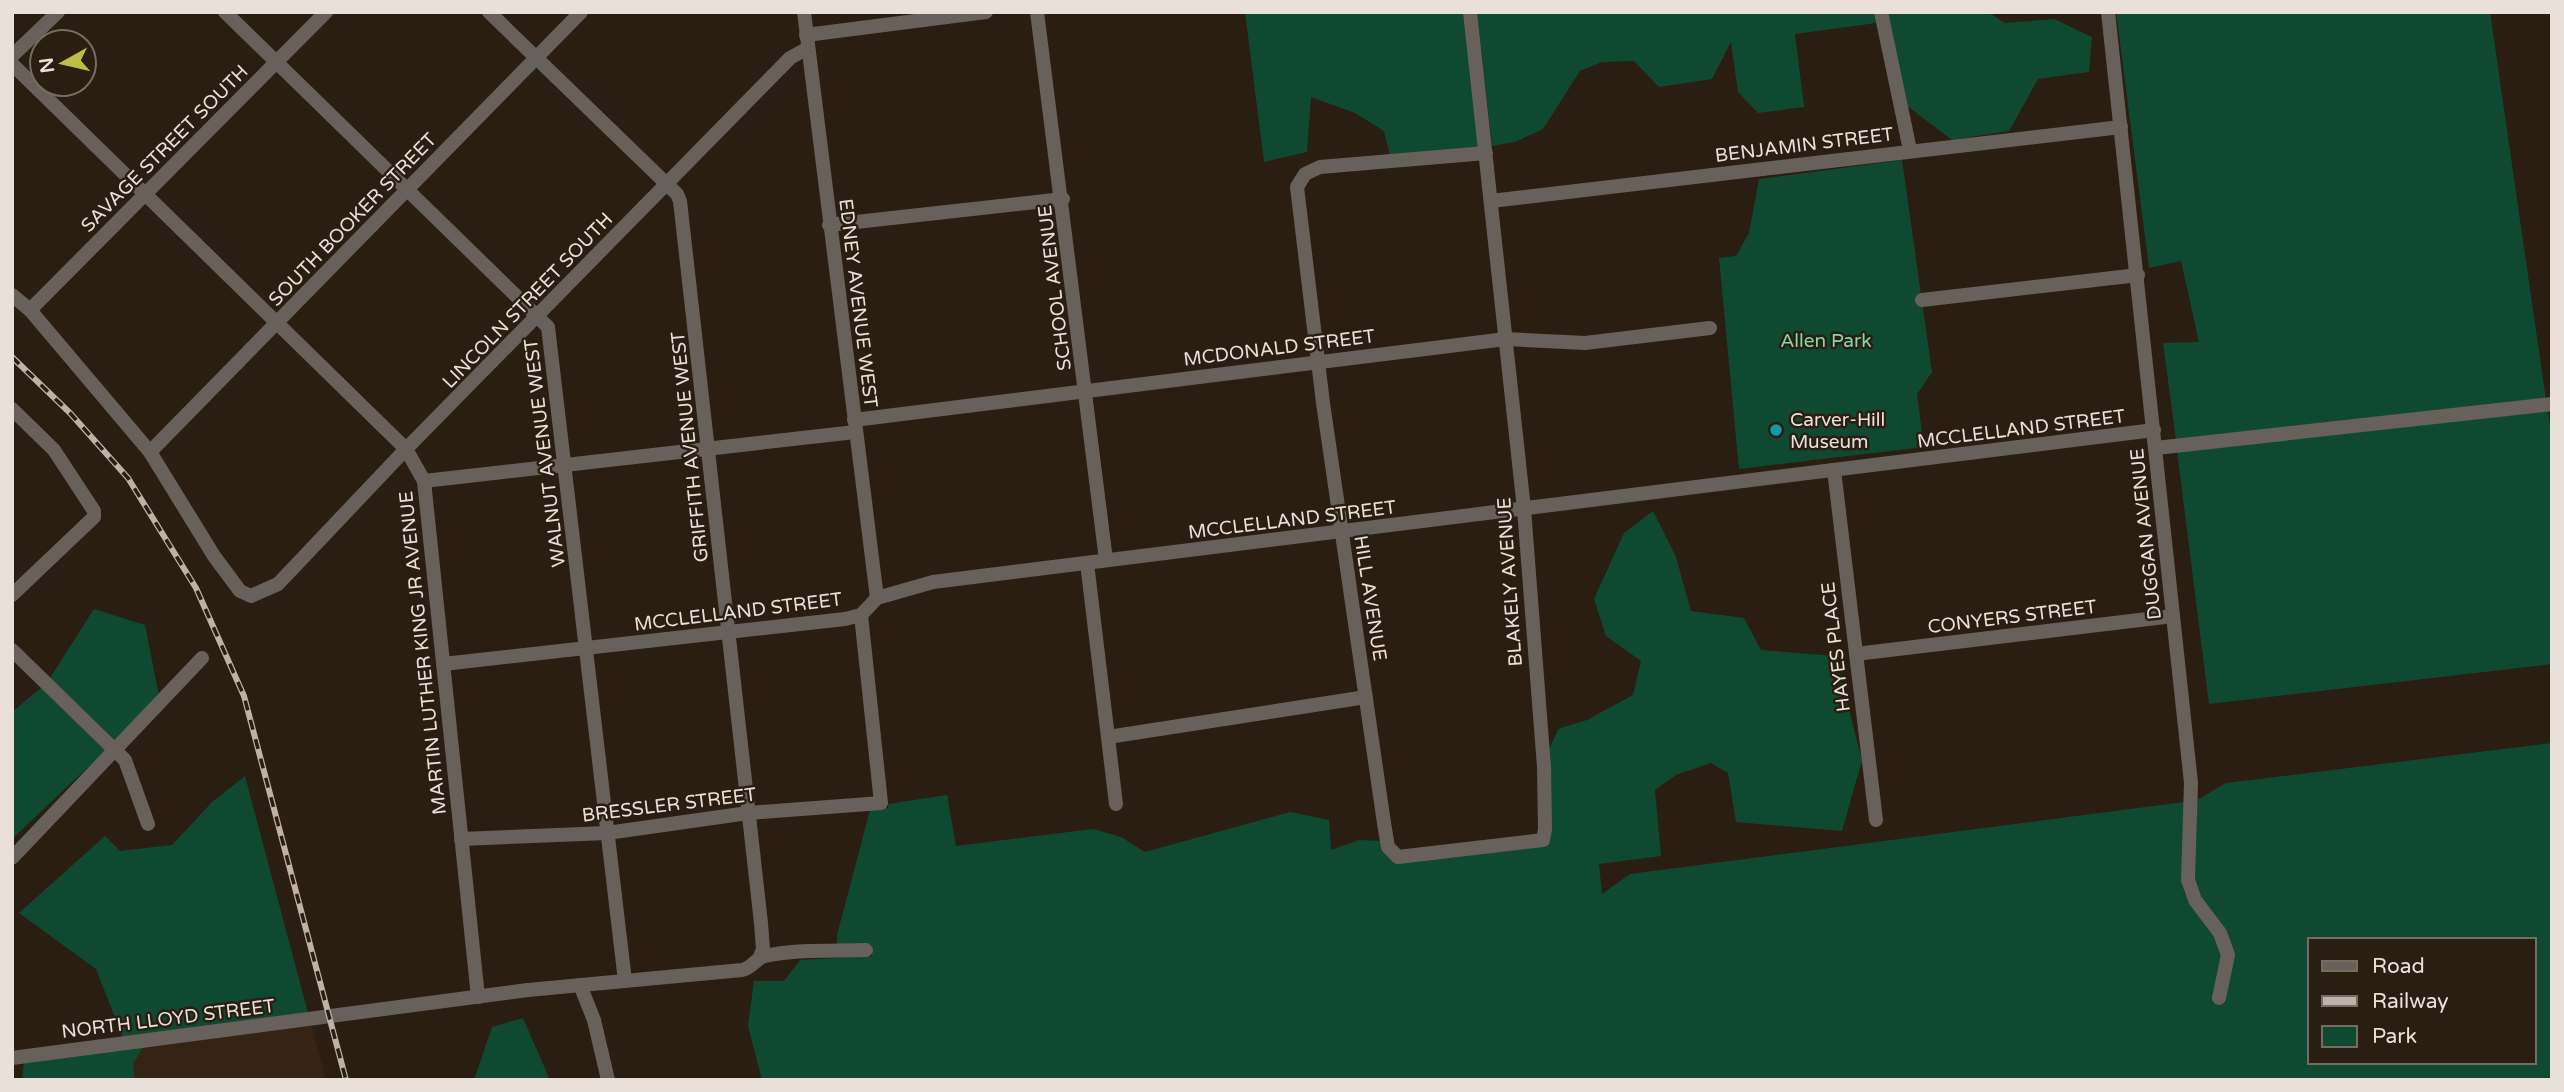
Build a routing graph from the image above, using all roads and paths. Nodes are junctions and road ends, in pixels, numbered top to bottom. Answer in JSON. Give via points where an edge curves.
{"nodes":[{"id":1,"x":58,"y":12,"type":"edge"},
{"id":2,"x":225,"y":12,"type":"edge"},
{"id":3,"x":326,"y":12,"type":"edge"},
{"id":4,"x":489,"y":12,"type":"edge"},
{"id":5,"x":581,"y":12,"type":"edge"},
{"id":6,"x":804,"y":12,"type":"edge"},
{"id":7,"x":986,"y":12,"type":"edge"},
{"id":8,"x":1037,"y":12,"type":"edge"},
{"id":9,"x":1470,"y":12,"type":"edge"},
{"id":10,"x":1881,"y":12,"type":"edge"},
{"id":11,"x":2108,"y":12,"type":"edge"},
{"id":12,"x":807,"y":41,"type":"junction"},
{"id":13,"x":12,"y":56,"type":"edge"},
{"id":14,"x":536,"y":59,"type":"junction"},
{"id":15,"x":277,"y":62,"type":"junction"},
{"id":16,"x":12,"y":64,"type":"edge"},
{"id":17,"x":2121,"y":127,"type":"junction"},
{"id":18,"x":1910,"y":150,"type":"junction"},
{"id":19,"x":1486,"y":153,"type":"junction"},
{"id":20,"x":665,"y":186,"type":"junction"},
{"id":21,"x":408,"y":188,"type":"junction"},
{"id":22,"x":147,"y":194,"type":"junction"},
{"id":23,"x":1063,"y":199,"type":"junction"},
{"id":24,"x":1491,"y":201,"type":"junction"},
{"id":25,"x":829,"y":225,"type":"junction"},
{"id":26,"x":2138,"y":275,"type":"junction"},
{"id":27,"x":12,"y":295,"type":"edge"},
{"id":28,"x":1922,"y":300,"type":"dead end"},
{"id":29,"x":30,"y":310,"type":"junction"},
{"id":30,"x":539,"y":316,"type":"junction"},
{"id":31,"x":278,"y":322,"type":"junction"},
{"id":32,"x":1710,"y":328,"type":"dead end"},
{"id":33,"x":1506,"y":340,"type":"junction"},
{"id":34,"x":1318,"y":362,"type":"junction"},
{"id":35,"x":1086,"y":389,"type":"junction"},
{"id":36,"x":2552,"y":404,"type":"edge"},
{"id":37,"x":12,"y":409,"type":"edge"},
{"id":38,"x":855,"y":426,"type":"junction"},
{"id":39,"x":2154,"y":430,"type":"junction"},
{"id":40,"x":2156,"y":448,"type":"junction"},
{"id":41,"x":406,"y":449,"type":"junction"},
{"id":42,"x":709,"y":450,"type":"junction"},
{"id":43,"x":150,"y":452,"type":"junction"},
{"id":44,"x":566,"y":466,"type":"junction"},
{"id":45,"x":1833,"y":470,"type":"junction"},
{"id":46,"x":424,"y":481,"type":"junction"},
{"id":47,"x":1524,"y":509,"type":"junction"},
{"id":48,"x":1342,"y":533,"type":"junction"},
{"id":49,"x":1106,"y":560,"type":"junction"},
{"id":50,"x":1087,"y":563,"type":"junction"},
{"id":51,"x":12,"y":595,"type":"edge"},
{"id":52,"x":877,"y":598,"type":"junction"},
{"id":53,"x":861,"y":615,"type":"junction"},
{"id":54,"x":2174,"y":616,"type":"junction"},
{"id":55,"x":727,"y":633,"type":"junction"},
{"id":56,"x":587,"y":649,"type":"junction"},
{"id":57,"x":12,"y":650,"type":"edge"},
{"id":58,"x":1856,"y":654,"type":"junction"},
{"id":59,"x":202,"y":658,"type":"dead end"},
{"id":60,"x":443,"y":664,"type":"junction"},
{"id":61,"x":1366,"y":697,"type":"junction"},
{"id":62,"x":1108,"y":737,"type":"junction"},
{"id":63,"x":117,"y":750,"type":"junction"},
{"id":64,"x":1116,"y":804,"type":"dead end"},
{"id":65,"x":748,"y":813,"type":"junction"},
{"id":66,"x":1876,"y":820,"type":"dead end"},
{"id":67,"x":148,"y":824,"type":"dead end"},
{"id":68,"x":607,"y":833,"type":"junction"},
{"id":69,"x":460,"y":839,"type":"junction"},
{"id":70,"x":12,"y":858,"type":"edge"},
{"id":71,"x":866,"y":950,"type":"dead end"},
{"id":72,"x":760,"y":957,"type":"junction"},
{"id":73,"x":625,"y":981,"type":"junction"},
{"id":74,"x":580,"y":985,"type":"junction"},
{"id":75,"x":478,"y":997,"type":"junction"},
{"id":76,"x":2219,"y":998,"type":"dead end"},
{"id":77,"x":12,"y":1058,"type":"edge"},
{"id":78,"x":608,"y":1080,"type":"edge"}],
"edges":[{"from":1,"to":13,"type":"street"},
{"from":2,"to":15,"type":"street","name":"WALNUT AVENUE WEST"},
{"from":3,"to":15,"type":"street","name":"SAVAGE STREET SOUTH"},
{"from":4,"to":14,"type":"street","name":"GRIFFITH AVENUE WEST"},
{"from":5,"to":14,"type":"street","name":"SOUTH BOOKER STREET"},
{"from":6,"to":12,"type":"street","name":"EDNEY AVENUE WEST"},
{"from":7,"to":12,"type":"street","name":"LINCOLN STREET SOUTH"},
{"from":8,"to":23,"type":"street","name":"SCHOOL AVENUE"},
{"from":9,"to":19,"type":"street","name":"BLAKELY AVENUE"},
{"from":10,"to":18,"type":"street"},
{"from":11,"to":17,"type":"street","name":"DUGGAN AVENUE"},
{"from":12,"to":20,"type":"street","name":"LINCOLN STREET SOUTH"},
{"from":12,"to":25,"type":"street","name":"EDNEY AVENUE WEST"},
{"from":14,"to":20,"type":"street","name":"GRIFFITH AVENUE WEST"},
{"from":14,"to":21,"type":"street","name":"SOUTH BOOKER STREET"},
{"from":15,"to":21,"type":"street","name":"WALNUT AVENUE WEST"},
{"from":15,"to":22,"type":"street","name":"SAVAGE STREET SOUTH"},
{"from":16,"to":22,"type":"street","name":"MARTIN LUTHER KING JR AVENUE"},
{"from":17,"to":18,"type":"street","name":"BENJAMIN STREET"},
{"from":17,"to":26,"type":"street","name":"DUGGAN AVENUE"},
{"from":18,"to":24,"type":"street","name":"BENJAMIN STREET"},
{"from":19,"to":24,"type":"street","name":"BLAKELY AVENUE"},
{"from":19,"to":34,"type":"street","name":"HILL AVENUE","via":[[1320,166],[1305,174],[1297,192]]},
{"from":20,"to":30,"type":"street","name":"LINCOLN STREET SOUTH"},
{"from":20,"to":42,"type":"street","name":"GRIFFITH AVENUE WEST","via":[[680,201]]},
{"from":21,"to":30,"type":"street","name":"WALNUT AVENUE WEST"},
{"from":21,"to":31,"type":"street","name":"SOUTH BOOKER STREET"},
{"from":22,"to":29,"type":"street","name":"SAVAGE STREET SOUTH"},
{"from":22,"to":31,"type":"street","name":"MARTIN LUTHER KING JR AVENUE"},
{"from":23,"to":25,"type":"street"},
{"from":23,"to":35,"type":"street","name":"SCHOOL AVENUE"},
{"from":24,"to":33,"type":"street","name":"BLAKELY AVENUE"},
{"from":25,"to":38,"type":"street","name":"EDNEY AVENUE WEST"},
{"from":26,"to":28,"type":"street"},
{"from":26,"to":39,"type":"street","name":"DUGGAN AVENUE"},
{"from":27,"to":29,"type":"street"},
{"from":29,"to":43,"type":"street"},
{"from":30,"to":41,"type":"street","name":"LINCOLN STREET SOUTH"},
{"from":30,"to":44,"type":"street","name":"WALNUT AVENUE WEST","via":[[552,342]]},
{"from":31,"to":41,"type":"street","name":"MARTIN LUTHER KING JR AVENUE"},
{"from":31,"to":43,"type":"street","name":"SOUTH BOOKER STREET"},
{"from":32,"to":33,"type":"street","name":"MCDONALD STREET","via":[[1585,343]]},
{"from":33,"to":34,"type":"street","name":"MCDONALD STREET"},
{"from":33,"to":47,"type":"street","name":"BLAKELY AVENUE"},
{"from":34,"to":35,"type":"street","name":"MCDONALD STREET"},
{"from":34,"to":48,"type":"street","name":"HILL AVENUE"},
{"from":35,"to":38,"type":"street","name":"MCDONALD STREET"},
{"from":35,"to":49,"type":"street","name":"SCHOOL AVENUE"},
{"from":36,"to":40,"type":"street"},
{"from":37,"to":51,"type":"street","via":[[54,450],[90,501],[93,517]]},
{"from":38,"to":42,"type":"street","name":"MCDONALD STREET"},
{"from":38,"to":52,"type":"street","name":"EDNEY AVENUE WEST"},
{"from":39,"to":40,"type":"street","name":"DUGGAN AVENUE"},
{"from":39,"to":45,"type":"street","name":"MCCLELLAND STREET"},
{"from":40,"to":54,"type":"street","name":"DUGGAN AVENUE"},
{"from":41,"to":43,"type":"street","name":"LINCOLN STREET SOUTH","via":[[278,584],[251,596],[240,591]]},
{"from":41,"to":46,"type":"street","name":"MARTIN LUTHER KING JR AVENUE"},
{"from":42,"to":44,"type":"street","name":"MCDONALD STREET"},
{"from":42,"to":55,"type":"street","name":"GRIFFITH AVENUE WEST"},
{"from":44,"to":46,"type":"street","name":"MCDONALD STREET"},
{"from":44,"to":56,"type":"street","name":"WALNUT AVENUE WEST"},
{"from":45,"to":47,"type":"street","name":"MCCLELLAND STREET"},
{"from":45,"to":58,"type":"street","name":"HAYES PLACE"},
{"from":46,"to":60,"type":"street","name":"MARTIN LUTHER KING JR AVENUE"},
{"from":47,"to":48,"type":"street","name":"MCCLELLAND STREET"},
{"from":47,"to":61,"type":"street","name":"BLAKELY AVENUE","via":[[1544,767],[1542,839],[1403,857],[1394,854],[1388,846]]},
{"from":48,"to":49,"type":"street","name":"MCCLELLAND STREET"},
{"from":48,"to":61,"type":"street","name":"HILL AVENUE"},
{"from":49,"to":50,"type":"street","name":"MCCLELLAND STREET"},
{"from":50,"to":52,"type":"street","name":"MCCLELLAND STREET","via":[[933,582]]},
{"from":50,"to":62,"type":"street"},
{"from":52,"to":53,"type":"street","name":"MCCLELLAND STREET"},
{"from":53,"to":55,"type":"street","name":"MCCLELLAND STREET"},
{"from":53,"to":65,"type":"street","name":"BRESSLER STREET","via":[[881,803]]},
{"from":54,"to":58,"type":"street","name":"CONYERS STREET"},
{"from":54,"to":76,"type":"street","name":"DUGGAN AVENUE","via":[[2191,783],[2188,880],[2195,900],[2225,945],[2228,960]]},
{"from":55,"to":56,"type":"street","name":"MCCLELLAND STREET"},
{"from":55,"to":65,"type":"street","name":"GRIFFITH AVENUE WEST"},
{"from":56,"to":60,"type":"street","name":"MCCLELLAND STREET"},
{"from":56,"to":68,"type":"street","name":"WALNUT AVENUE WEST"},
{"from":57,"to":63,"type":"street"},
{"from":58,"to":66,"type":"street","name":"HAYES PLACE"},
{"from":59,"to":63,"type":"street"},
{"from":60,"to":69,"type":"street","name":"MARTIN LUTHER KING JR AVENUE"},
{"from":61,"to":62,"type":"street"},
{"from":62,"to":64,"type":"street"},
{"from":63,"to":67,"type":"street","via":[[125,760]]},
{"from":63,"to":70,"type":"street"},
{"from":65,"to":68,"type":"street","name":"BRESSLER STREET"},
{"from":65,"to":72,"type":"street","name":"GRIFFITH AVENUE WEST","via":[[761,923]]},
{"from":68,"to":69,"type":"street","name":"BRESSLER STREET"},
{"from":68,"to":73,"type":"street","name":"WALNUT AVENUE WEST"},
{"from":69,"to":75,"type":"street","name":"MARTIN LUTHER KING JR AVENUE"},
{"from":71,"to":72,"type":"street"},
{"from":72,"to":73,"type":"street","via":[[742,970]]},
{"from":73,"to":74,"type":"street"},
{"from":74,"to":75,"type":"street"},
{"from":74,"to":78,"type":"street","via":[[594,1020]]},
{"from":75,"to":77,"type":"street","name":"NORTH LLOYD STREET"}]}
